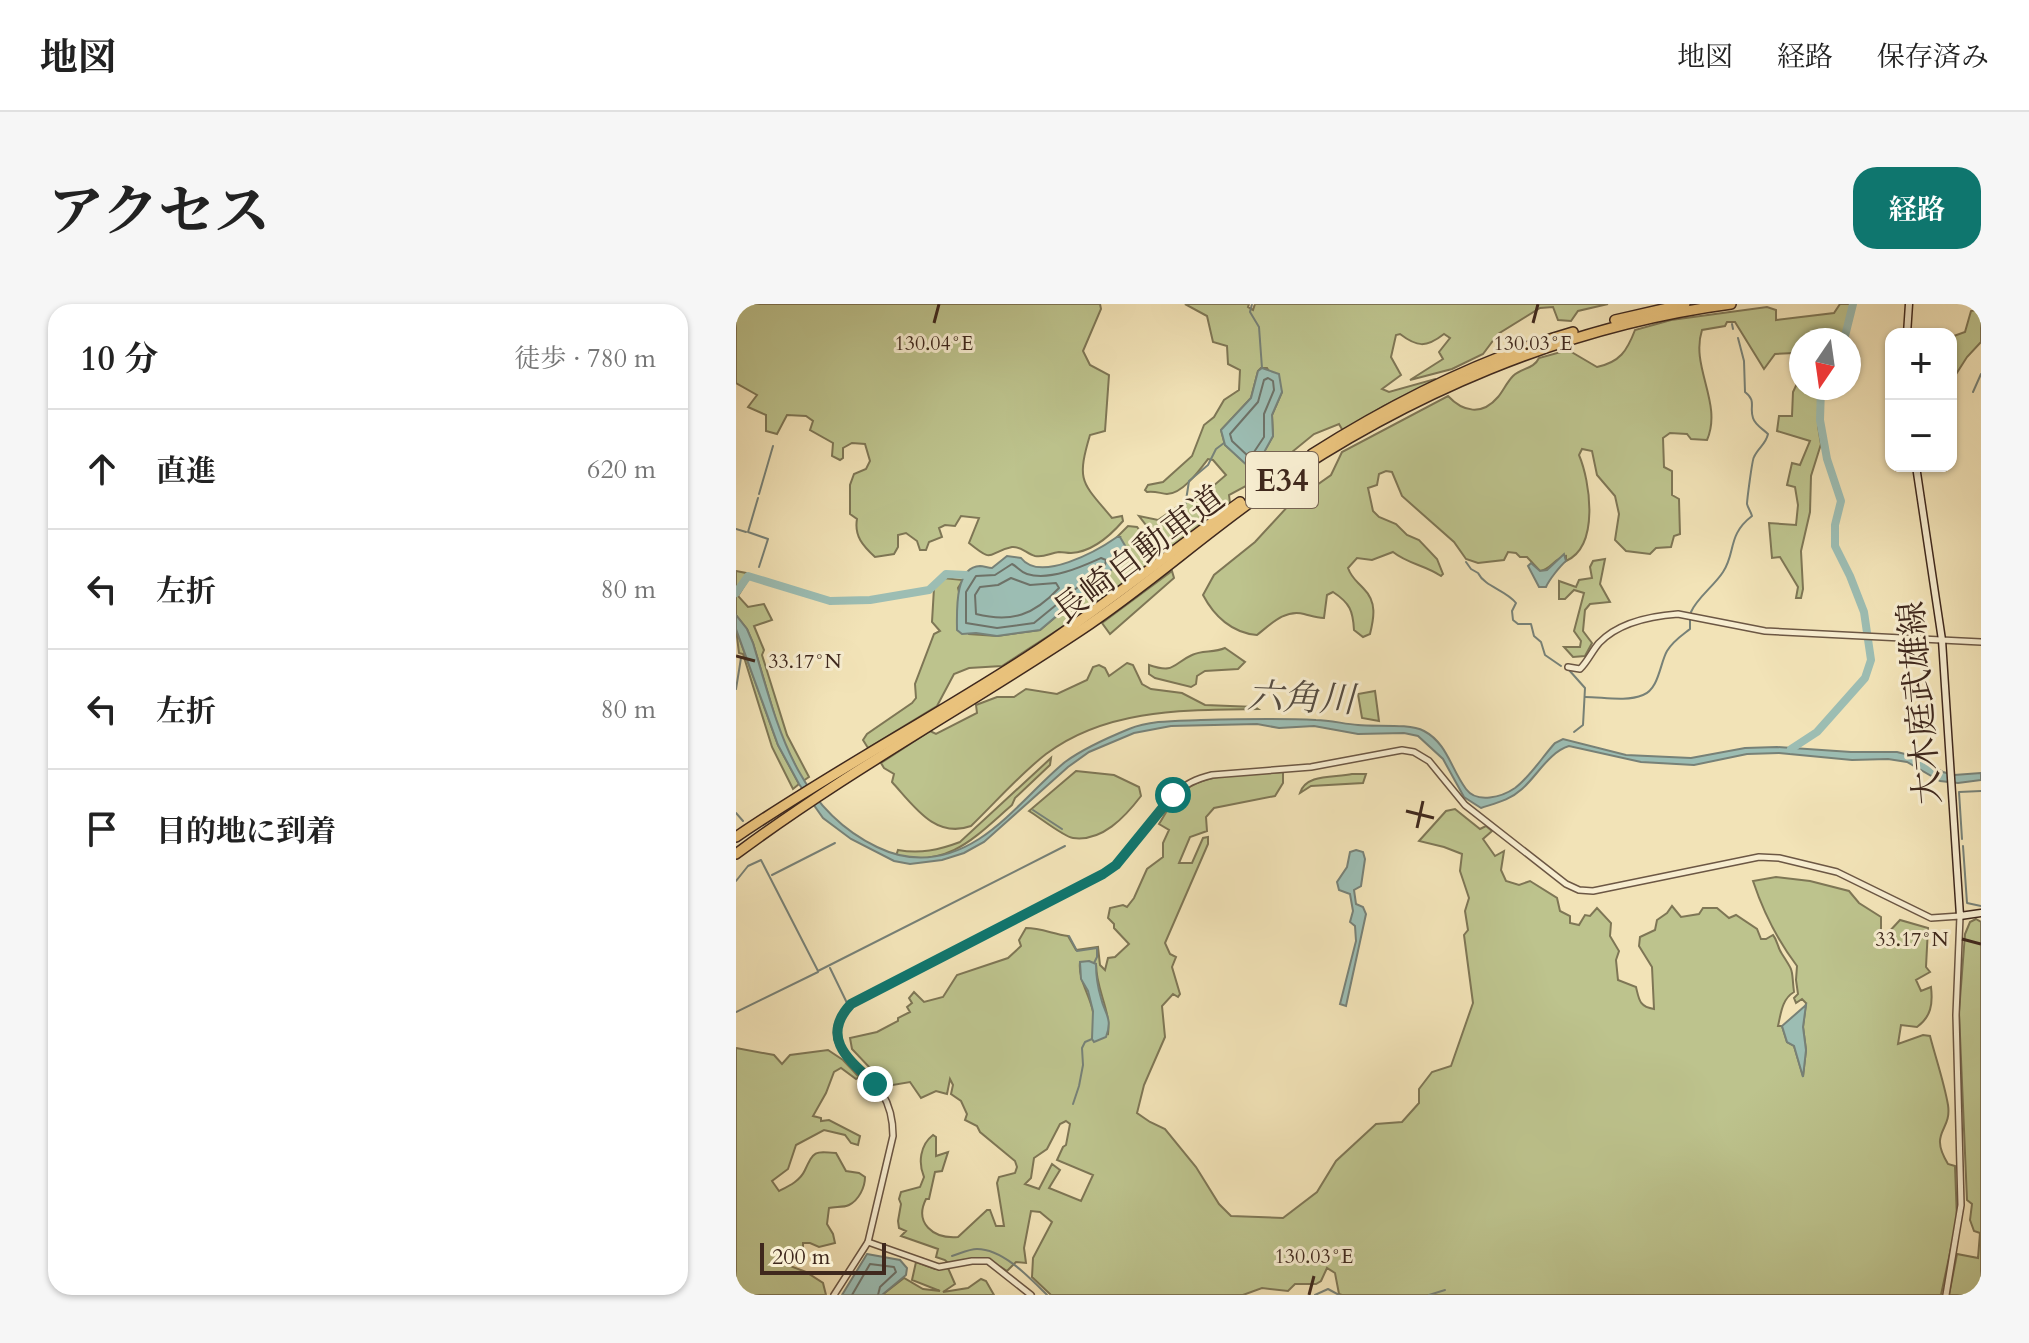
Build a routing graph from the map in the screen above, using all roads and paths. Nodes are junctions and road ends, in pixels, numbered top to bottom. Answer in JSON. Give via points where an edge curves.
{"nodes":[{"id":1,"x":1685,"y":304,"type":"edge"},
{"id":2,"x":1731,"y":304,"type":"edge"},
{"id":3,"x":1909,"y":304,"type":"edge"},
{"id":4,"x":1907,"y":328,"type":"edge"},
{"id":5,"x":1917,"y":472,"type":"edge"},
{"id":6,"x":1942,"y":640,"type":"junction"},
{"id":7,"x":1981,"y":642,"type":"edge"},
{"id":8,"x":1568,"y":667,"type":"dead end"},
{"id":9,"x":877,"y":753,"type":"junction"},
{"id":10,"x":739,"y":835,"type":"edge"},
{"id":11,"x":736,"y":854,"type":"edge"},
{"id":12,"x":1981,"y":913,"type":"edge"},
{"id":13,"x":1960,"y":916,"type":"junction"},
{"id":14,"x":868,"y":1242,"type":"junction"},
{"id":15,"x":834,"y":1295,"type":"edge"},
{"id":16,"x":1031,"y":1295,"type":"edge"},
{"id":17,"x":1946,"y":1295,"type":"edge"}],
"edges":[{"from":1,"to":9,"type":"highway","name":"長崎自動車道","number":"E34","via":[[1558,336],[1447,381],[1370,420],[1268,483],[1080,622]]},
{"from":2,"to":9,"type":"highway","name":"長崎自動車道","number":"E34","via":[[1570,339],[1399,411],[1308,463],[1084,628]]},
{"from":3,"to":4,"type":"main road"},
{"from":5,"to":6,"type":"main road","name":"大木庭武雄線"},
{"from":6,"to":7,"type":"street"},
{"from":6,"to":8,"type":"street","via":[[1765,631],[1664,615],[1620,627],[1605,636],[1580,669]]},
{"from":6,"to":13,"type":"main road","name":"大木庭武雄線"},
{"from":9,"to":10,"type":"highway","name":"長崎自動車道","number":"E34"},
{"from":9,"to":11,"type":"highway","name":"長崎自動車道","number":"E34"},
{"from":12,"to":13,"type":"main road"},
{"from":13,"to":14,"type":"street","via":[[1931,918],[1837,872],[1779,858],[1759,857],[1579,890],[1476,814],[1429,761],[1414,752],[1197,779],[1173,795],[1103,874],[857,999],[845,1010],[838,1028],[840,1049],[881,1091],[893,1123]]},
{"from":13,"to":17,"type":"street","via":[[1956,1015],[1961,1205]]},
{"from":14,"to":15,"type":"street"},
{"from":14,"to":16,"type":"street","via":[[939,1267],[988,1261]]}]}
